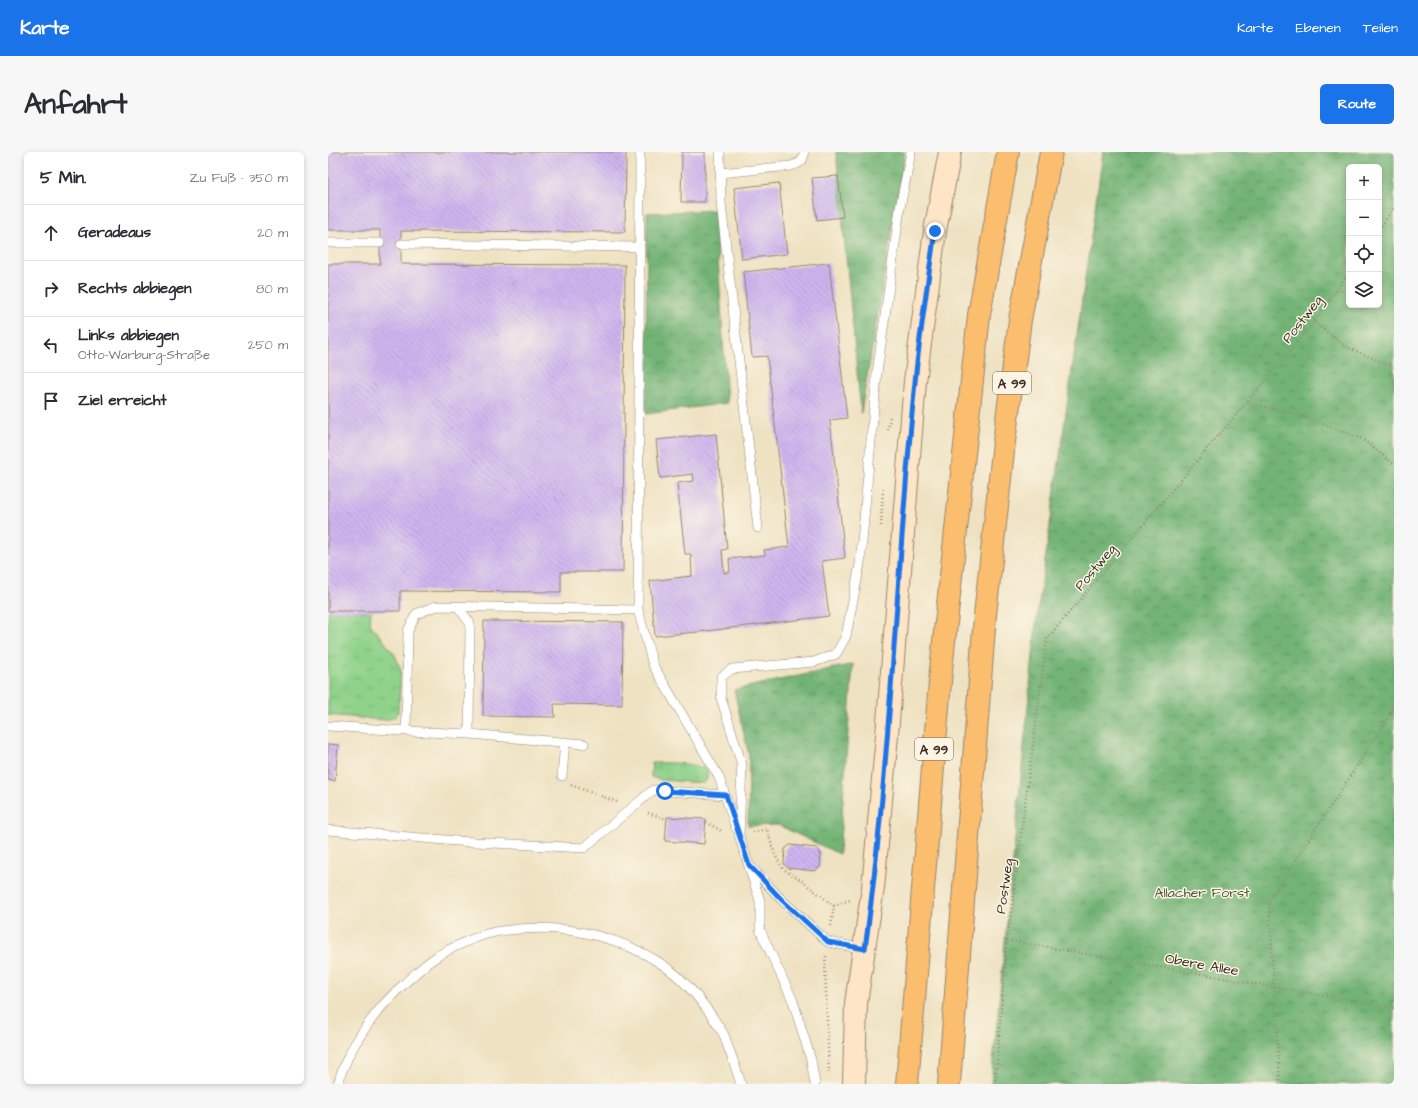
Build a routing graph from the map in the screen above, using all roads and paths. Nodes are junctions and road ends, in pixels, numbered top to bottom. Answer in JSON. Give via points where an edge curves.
{"nodes":[{"id":1,"x":640,"y":152,"type":"edge"},
{"id":2,"x":720,"y":152,"type":"edge"},
{"id":3,"x":804,"y":152,"type":"edge"},
{"id":4,"x":911,"y":152,"type":"edge"},
{"id":5,"x":950,"y":152,"type":"edge"},
{"id":6,"x":1008,"y":152,"type":"edge"},
{"id":7,"x":1051,"y":152,"type":"edge"},
{"id":8,"x":720,"y":173,"type":"junction"},
{"id":9,"x":1394,"y":208,"type":"edge"},
{"id":10,"x":1382,"y":225,"type":"edge"},
{"id":11,"x":328,"y":242,"type":"edge"},
{"id":12,"x":380,"y":243,"type":"dead end"},
{"id":13,"x":401,"y":244,"type":"dead end"},
{"id":14,"x":639,"y":247,"type":"junction"},
{"id":15,"x":1346,"y":276,"type":"edge"},
{"id":16,"x":1314,"y":322,"type":"junction"},
{"id":17,"x":1394,"y":367,"type":"edge"},
{"id":18,"x":1246,"y":403,"type":"junction"},
{"id":19,"x":1394,"y":464,"type":"edge"},
{"id":20,"x":758,"y":528,"type":"dead end"},
{"id":21,"x":458,"y":606,"type":"junction"},
{"id":22,"x":638,"y":610,"type":"junction"},
{"id":23,"x":1394,"y":703,"type":"edge"},
{"id":24,"x":328,"y":726,"type":"edge"},
{"id":25,"x":406,"y":731,"type":"junction"},
{"id":26,"x":469,"y":734,"type":"junction"},
{"id":27,"x":565,"y":742,"type":"junction"},
{"id":28,"x":584,"y":744,"type":"dead end"},
{"id":29,"x":562,"y":776,"type":"joint"},
{"id":30,"x":726,"y":795,"type":"junction"},
{"id":31,"x":632,"y":807,"type":"junction"},
{"id":32,"x":667,"y":819,"type":"dead end"},
{"id":33,"x":767,"y":829,"type":"dead end"},
{"id":34,"x":328,"y":830,"type":"edge"},
{"id":35,"x":738,"y":834,"type":"junction"},
{"id":36,"x":749,"y":865,"type":"junction"},
{"id":37,"x":834,"y":906,"type":"dead end"},
{"id":38,"x":1007,"y":940,"type":"junction"},
{"id":39,"x":828,"y":942,"type":"junction"},
{"id":40,"x":865,"y":949,"type":"junction"},
{"id":41,"x":1275,"y":987,"type":"junction"},
{"id":42,"x":1394,"y":1008,"type":"edge"},
{"id":43,"x":829,"y":1076,"type":"dead end"},
{"id":44,"x":338,"y":1084,"type":"edge"},
{"id":45,"x":742,"y":1084,"type":"edge"},
{"id":46,"x":815,"y":1084,"type":"edge"},
{"id":47,"x":854,"y":1084,"type":"edge"},
{"id":48,"x":907,"y":1084,"type":"edge"},
{"id":49,"x":948,"y":1084,"type":"edge"},
{"id":50,"x":995,"y":1084,"type":"edge"},
{"id":51,"x":1280,"y":1084,"type":"edge"}],
"edges":[{"from":1,"to":14,"type":"lane"},
{"from":2,"to":8,"type":"lane"},
{"from":3,"to":8,"type":"lane","via":[[804,159],[791,166]]},
{"from":4,"to":35,"type":"lane","via":[[900,208],[877,373],[860,564],[846,636],[836,654],[814,662],[732,669],[721,677],[721,698],[742,765]]},
{"from":5,"to":40,"type":"main road","via":[[935,231],[915,381],[885,758]]},
{"from":6,"to":48,"type":"highway","number":"A 99","via":[[979,315],[941,670]]},
{"from":7,"to":49,"type":"highway","number":"A 99","via":[[1020,320],[985,615]]},
{"from":8,"to":20,"type":"lane","via":[[721,203]]},
{"from":9,"to":10,"type":"path"},
{"from":11,"to":12,"type":"lane"},
{"from":13,"to":14,"type":"lane"},
{"from":14,"to":22,"type":"lane"},
{"from":15,"to":16,"type":"path","name":"Postweg"},
{"from":16,"to":17,"type":"path","via":[[1348,348]]},
{"from":16,"to":18,"type":"path","name":"Postweg"},
{"from":18,"to":19,"type":"path","via":[[1300,415],[1362,439]]},
{"from":18,"to":38,"type":"path","name":"Postweg","via":[[1047,640]]},
{"from":21,"to":22,"type":"lane"},
{"from":21,"to":25,"type":"lane","via":[[436,606],[416,614],[408,631]]},
{"from":21,"to":26,"type":"lane","via":[[470,623]]},
{"from":22,"to":30,"type":"lane","via":[[653,665],[719,778]]},
{"from":23,"to":41,"type":"path","via":[[1388,718],[1269,901]]},
{"from":24,"to":25,"type":"lane"},
{"from":25,"to":26,"type":"lane"},
{"from":26,"to":27,"type":"lane"},
{"from":27,"to":28,"type":"lane"},
{"from":27,"to":29,"type":"lane"},
{"from":29,"to":31,"type":"path","via":[[567,783]]},
{"from":30,"to":31,"type":"lane","via":[[653,790]]},
{"from":30,"to":35,"type":"lane"},
{"from":31,"to":32,"type":"path"},
{"from":31,"to":34,"type":"lane","via":[[584,848]]},
{"from":33,"to":37,"type":"path","via":[[783,869]]},
{"from":35,"to":36,"type":"lane"},
{"from":36,"to":39,"type":"lane","via":[[782,900]]},
{"from":36,"to":46,"type":"lane","via":[[760,901],[760,930],[793,1001],[811,1060]]},
{"from":38,"to":41,"type":"path","name":"Obere Allee"},
{"from":38,"to":50,"type":"path","name":"Postweg"},
{"from":39,"to":40,"type":"lane"},
{"from":39,"to":43,"type":"path","via":[[825,964]]},
{"from":40,"to":47,"type":"main road","via":[[856,1003]]},
{"from":41,"to":42,"type":"path","name":"Obere Allee"},
{"from":41,"to":51,"type":"path"},
{"from":44,"to":45,"type":"lane","via":[[341,1071],[355,1045],[390,996],[438,956],[493,932],[550,928],[581,931],[610,938],[636,949],[664,966],[686,984],[723,1032]]}]}
